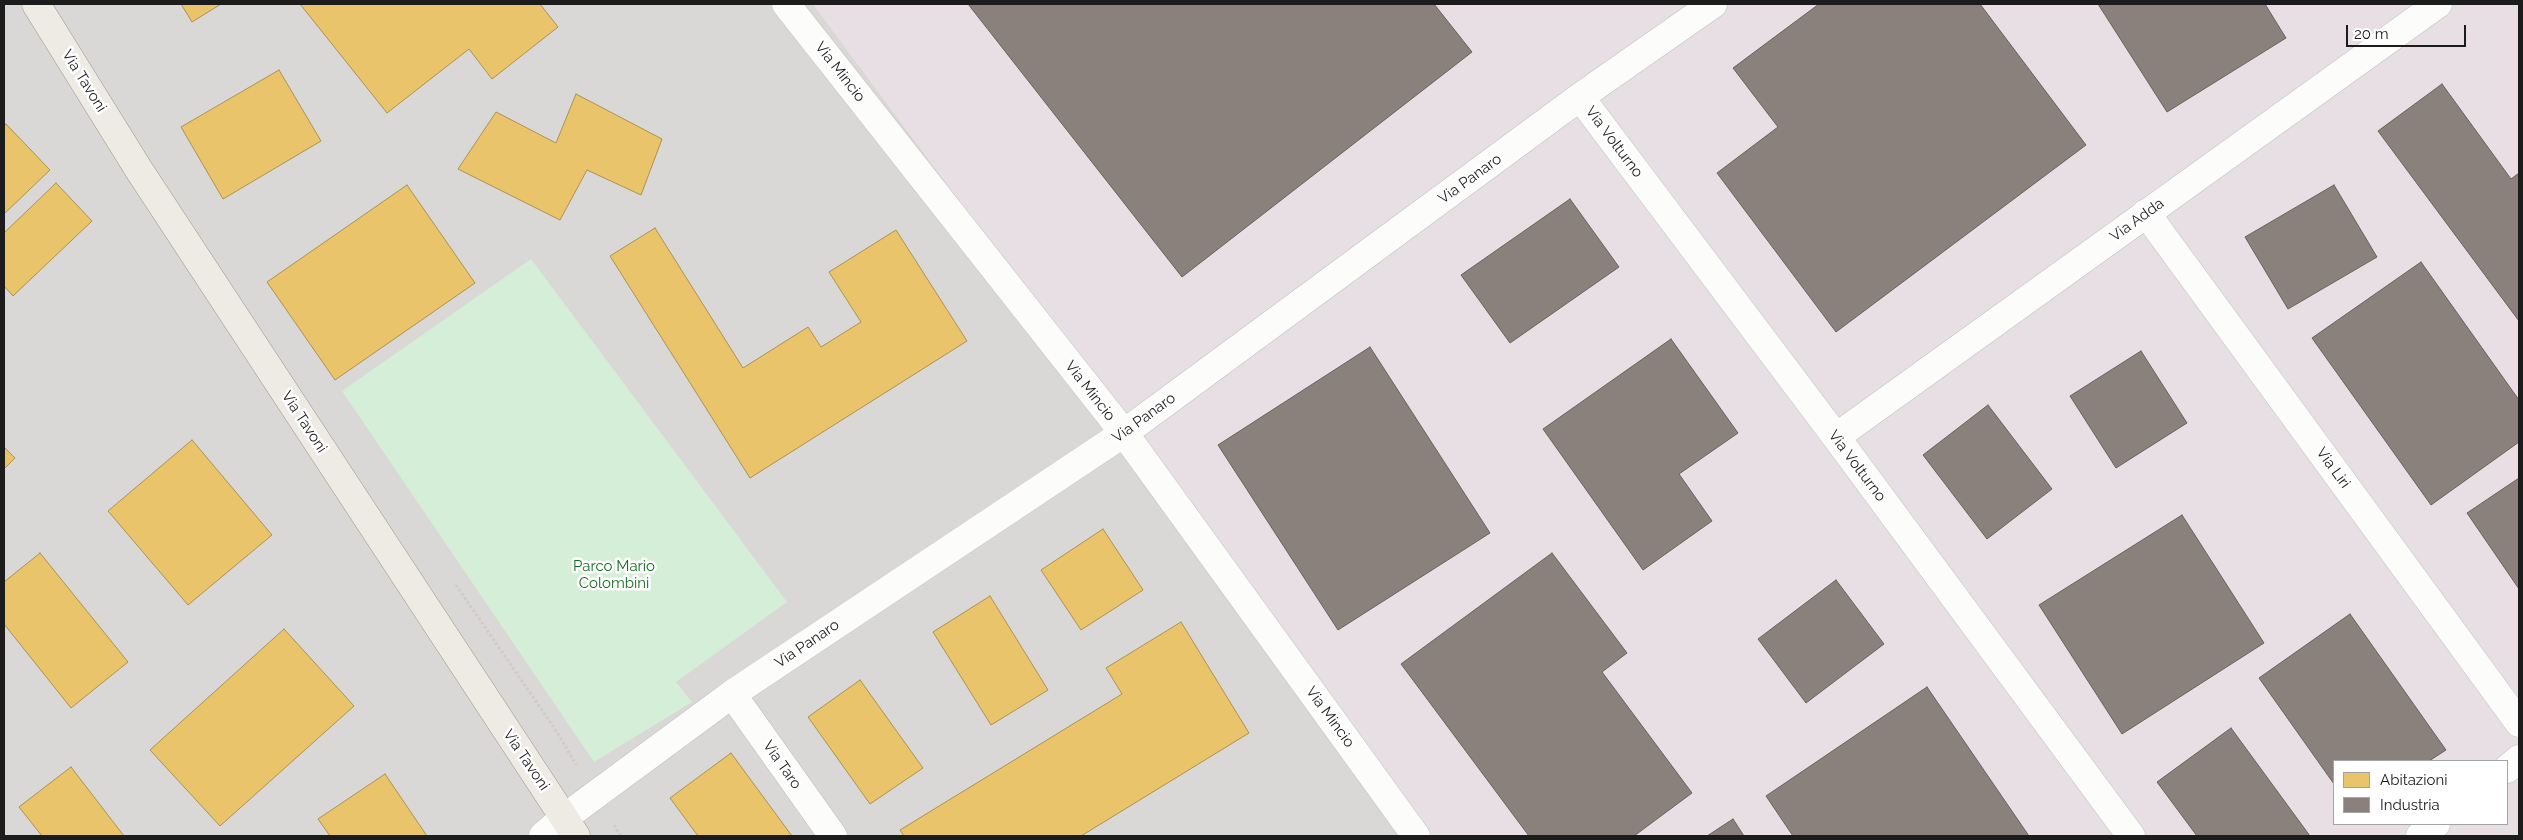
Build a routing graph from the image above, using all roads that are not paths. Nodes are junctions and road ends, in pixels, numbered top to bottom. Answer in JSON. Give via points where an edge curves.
{"nodes":[{"id":1,"x":36,"y":4,"type":"edge"},
{"id":2,"x":786,"y":4,"type":"edge"},
{"id":3,"x":1712,"y":4,"type":"edge"},
{"id":4,"x":2438,"y":4,"type":"edge"},
{"id":5,"x":1580,"y":98,"type":"junction"},
{"id":6,"x":2146,"y":213,"type":"junction"},
{"id":7,"x":1124,"y":433,"type":"junction"},
{"id":8,"x":1836,"y":437,"type":"junction"},
{"id":9,"x":732,"y":694,"type":"junction"},
{"id":10,"x":2519,"y":723,"type":"edge"},
{"id":11,"x":2519,"y":759,"type":"edge"},
{"id":12,"x":2508,"y":768,"type":"edge"},
{"id":13,"x":2435,"y":825,"type":"edge"},
{"id":14,"x":570,"y":827,"type":"edge"},
{"id":15,"x":543,"y":836,"type":"edge"},
{"id":16,"x":833,"y":836,"type":"edge"},
{"id":17,"x":1416,"y":836,"type":"edge"},
{"id":18,"x":2132,"y":836,"type":"edge"},
{"id":19,"x":2420,"y":836,"type":"edge"}],
"edges":[{"from":1,"to":14,"type":"main road","name":"Via Tavoni","via":[[139,170]]},
{"from":2,"to":7,"type":"street","name":"Via Mincio"},
{"from":3,"to":5,"type":"street","name":"Via Panaro"},
{"from":4,"to":6,"type":"street","name":"Via Adda"},
{"from":5,"to":7,"type":"street","name":"Via Panaro"},
{"from":5,"to":8,"type":"street","name":"Via Volturno"},
{"from":6,"to":8,"type":"street","name":"Via Adda"},
{"from":6,"to":10,"type":"street","name":"Via Liri"},
{"from":7,"to":9,"type":"street","name":"Via Panaro"},
{"from":7,"to":17,"type":"street","name":"Via Mincio"},
{"from":8,"to":18,"type":"street","name":"Via Volturno"},
{"from":9,"to":14,"type":"street","name":"Via Panaro"},
{"from":9,"to":16,"type":"street","name":"Via Taro"},
{"from":11,"to":12,"type":"street"},
{"from":13,"to":19,"type":"street"},
{"from":14,"to":15,"type":"street","name":"Via Panaro"}]}
